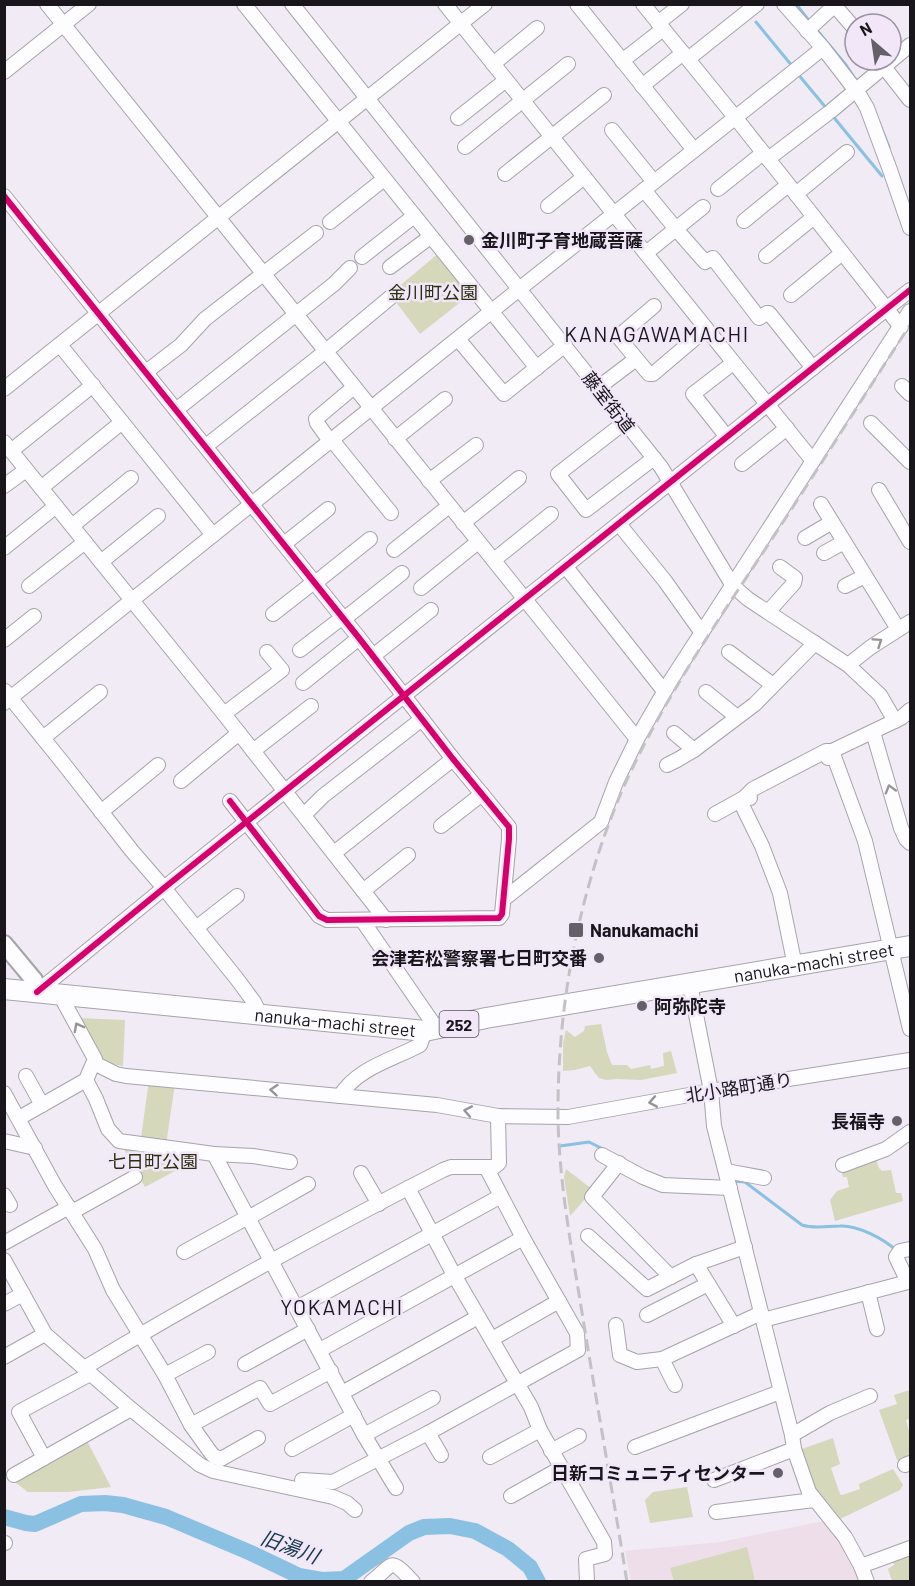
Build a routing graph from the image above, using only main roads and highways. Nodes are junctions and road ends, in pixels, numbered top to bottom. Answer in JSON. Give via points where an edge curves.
{"nodes":[{"id":1,"x":4,"y":944,"type":"edge"},
{"id":2,"x":901,"y":947,"type":"edge"},
{"id":3,"x":4,"y":989,"type":"edge"},
{"id":4,"x":37,"y":992,"type":"junction"}],
"edges":[{"from":1,"to":4,"type":"main road","via":[[33,980]]},
{"from":2,"to":4,"type":"highway","name":"nanuka-machi street","number":"252","via":[[431,1030]]},
{"from":3,"to":4,"type":"highway","name":"nanuka-machi street","number":"252"}]}
